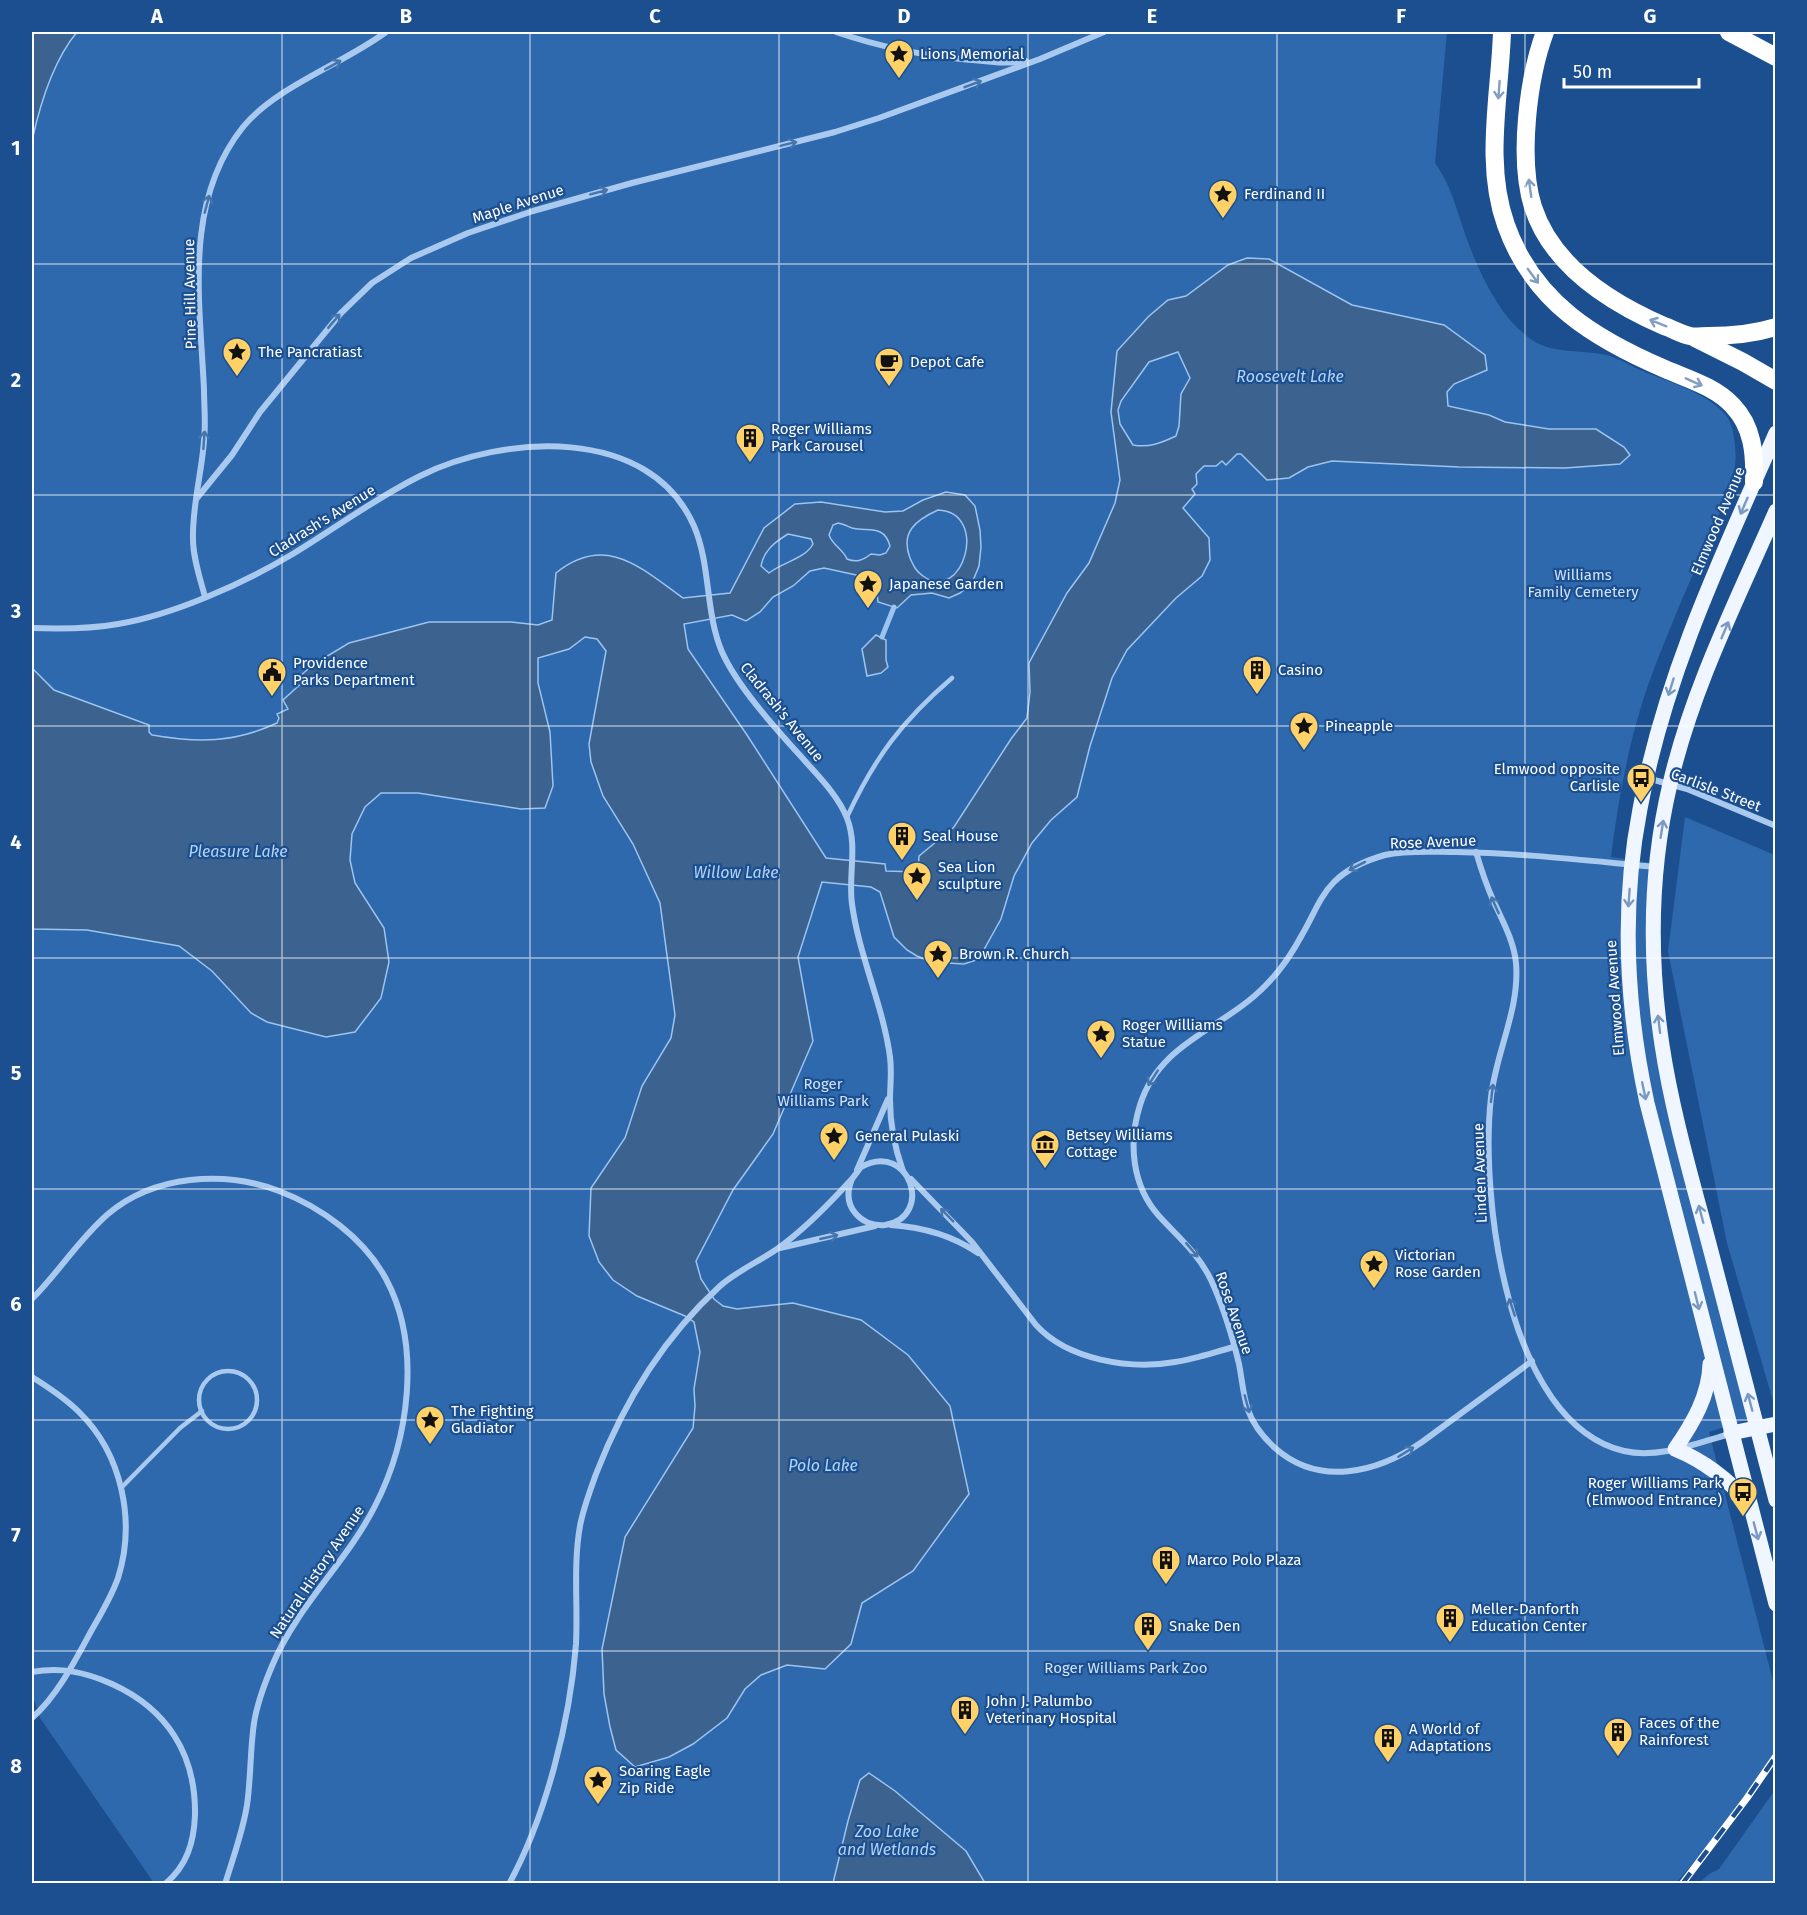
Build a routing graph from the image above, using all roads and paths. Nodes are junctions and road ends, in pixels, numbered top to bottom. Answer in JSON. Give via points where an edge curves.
{"nodes":[{"id":1,"x":386,"y":32,"type":"edge"},
{"id":2,"x":836,"y":32,"type":"edge"},
{"id":3,"x":1104,"y":32,"type":"edge"},
{"id":4,"x":1502,"y":32,"type":"edge"},
{"id":5,"x":1545,"y":32,"type":"edge"},
{"id":6,"x":1730,"y":32,"type":"edge"},
{"id":7,"x":1776,"y":57,"type":"edge"},
{"id":8,"x":1040,"y":59,"type":"junction"},
{"id":9,"x":1776,"y":327,"type":"edge"},
{"id":10,"x":1691,"y":336,"type":"junction"},
{"id":11,"x":1776,"y":381,"type":"edge"},
{"id":12,"x":1776,"y":433,"type":"edge"},
{"id":13,"x":1754,"y":482,"type":"junction"},
{"id":14,"x":197,"y":498,"type":"junction"},
{"id":15,"x":1775,"y":511,"type":"edge"},
{"id":16,"x":204,"y":597,"type":"junction"},
{"id":17,"x":32,"y":628,"type":"edge"},
{"id":18,"x":952,"y":678,"type":"dead end"},
{"id":19,"x":1646,"y":777,"type":"junction"},
{"id":20,"x":1670,"y":784,"type":"junction"},
{"id":21,"x":847,"y":817,"type":"junction"},
{"id":22,"x":1776,"y":826,"type":"edge"},
{"id":23,"x":1476,"y":852,"type":"junction"},
{"id":24,"x":1632,"y":865,"type":"junction"},
{"id":25,"x":1657,"y":867,"type":"junction"},
{"id":26,"x":890,"y":1096,"type":"junction"},
{"id":27,"x":856,"y":1172,"type":"junction"},
{"id":28,"x":905,"y":1173,"type":"junction"},
{"id":29,"x":852,"y":1179,"type":"junction"},
{"id":30,"x":885,"y":1225,"type":"junction"},
{"id":31,"x":777,"y":1249,"type":"junction"},
{"id":32,"x":986,"y":1258,"type":"junction"},
{"id":33,"x":32,"y":1299,"type":"edge"},
{"id":34,"x":1234,"y":1347,"type":"junction"},
{"id":35,"x":1709,"y":1349,"type":"junction"},
{"id":36,"x":1532,"y":1361,"type":"junction"},
{"id":37,"x":32,"y":1377,"type":"edge"},
{"id":38,"x":202,"y":1412,"type":"junction"},
{"id":39,"x":1776,"y":1424,"type":"edge"},
{"id":40,"x":1757,"y":1428,"type":"junction"},
{"id":41,"x":1731,"y":1433,"type":"junction"},
{"id":42,"x":1675,"y":1449,"type":"junction"},
{"id":43,"x":122,"y":1487,"type":"junction"},
{"id":44,"x":1776,"y":1500,"type":"edge"},
{"id":45,"x":1750,"y":1505,"type":"junction"},
{"id":46,"x":1776,"y":1604,"type":"edge"},
{"id":47,"x":68,"y":1670,"type":"junction"},
{"id":48,"x":32,"y":1672,"type":"edge"},
{"id":49,"x":32,"y":1718,"type":"edge"},
{"id":50,"x":165,"y":1884,"type":"edge"},
{"id":51,"x":225,"y":1884,"type":"edge"},
{"id":52,"x":509,"y":1884,"type":"edge"}],
"edges":[{"from":14,"to":1,"type":"street","name":"Pine Hill Avenue","one_way":true,"via":[[204,440],[199,258],[202,221],[212,186],[236,137],[255,115]]},
{"from":2,"to":8,"type":"street","via":[[932,56],[1006,63]]},
{"from":3,"to":8,"type":"street"},
{"from":4,"to":13,"type":"highway","one_way":true,"via":[[1495,170],[1503,216],[1523,261],[1559,307],[1588,330],[1620,349],[1708,388],[1731,404],[1751,436]]},
{"from":10,"to":5,"type":"highway","one_way":true,"via":[[1636,314],[1597,290],[1566,261],[1538,220],[1526,154],[1527,120],[1538,51]]},
{"from":6,"to":7,"type":"highway"},
{"from":14,"to":8,"type":"street","name":"Maple Avenue","one_way":true,"via":[[260,412],[341,313],[372,283],[411,258],[533,211],[835,132]]},
{"from":9,"to":10,"type":"highway","via":[[1739,335]]},
{"from":10,"to":11,"type":"highway"},
{"from":12,"to":13,"type":"main road","name":"Elmwood Avenue"},
{"from":13,"to":19,"type":"main road","name":"Elmwood Avenue","one_way":true,"via":[[1682,655]]},
{"from":14,"to":16,"type":"street","via":[[193,539]]},
{"from":20,"to":15,"type":"main road","one_way":true,"via":[[1698,695]]},
{"from":16,"to":17,"type":"street","name":"Cladrash's Avenue","via":[[157,615],[112,625]]},
{"from":16,"to":21,"type":"street","name":"Cladrash's Avenue","via":[[270,567],[432,470],[486,453],[540,445],[579,447],[620,458],[646,472],[671,492],[685,510],[697,534],[722,651],[778,731],[835,796]]},
{"from":18,"to":21,"type":"lane","via":[[890,740]]},
{"from":19,"to":20,"type":"street","name":"Carlisle Street"},
{"from":19,"to":24,"type":"main road","name":"Elmwood Avenue"},
{"from":20,"to":22,"type":"street","name":"Carlisle Street"},
{"from":25,"to":20,"type":"main road","one_way":true},
{"from":21,"to":26,"type":"street","name":"Cladrash's Avenue","via":[[853,838],[851,899],[890,1058]]},
{"from":23,"to":24,"type":"street","name":"Rose Avenue"},
{"from":23,"to":34,"type":"street","name":"Rose Avenue","one_way":true,"via":[[1395,853],[1371,859],[1345,873],[1325,894],[1292,952],[1267,984],[1242,1007],[1189,1040],[1161,1067],[1145,1092],[1134,1131],[1138,1181],[1150,1205],[1206,1269]]},
{"from":36,"to":23,"type":"street","name":"Linden Avenue","one_way":true,"via":[[1511,1304],[1498,1251],[1490,1166],[1491,1097],[1513,1000],[1516,962]]},
{"from":24,"to":25,"type":"street","name":"Rose Avenue"},
{"from":24,"to":35,"type":"main road","name":"Elmwood Avenue","one_way":true,"via":[[1628,941],[1634,1039]]},
{"from":40,"to":25,"type":"main road","one_way":true,"via":[[1679,1131],[1662,1046],[1654,950]]},
{"from":26,"to":27,"type":"street","name":"Cladrash's Avenue"},
{"from":26,"to":28,"type":"street","name":"Cladrash's Avenue","via":[[893,1131]]},
{"from":27,"to":28,"type":"street","via":[[882,1161]]},
{"from":27,"to":29,"type":"street"},
{"from":28,"to":30,"type":"street","via":[[912,1188],[910,1206],[904,1215]]},
{"from":32,"to":28,"type":"street","one_way":true},
{"from":29,"to":30,"type":"street","via":[[852,1208],[867,1223]]},
{"from":29,"to":31,"type":"street"},
{"from":31,"to":30,"type":"street","one_way":true},
{"from":30,"to":32,"type":"street","via":[[946,1237]]},
{"from":31,"to":52,"type":"street","via":[[718,1288],[679,1329],[621,1418],[602,1460],[578,1543],[576,1644],[564,1723],[541,1808]]},
{"from":32,"to":34,"type":"street","via":[[1045,1335],[1074,1352],[1148,1365],[1184,1361]]},
{"from":33,"to":51,"type":"street","name":"Natural History Avenue","via":[[91,1231],[126,1201],[171,1183],[218,1179],[250,1182],[314,1207],[370,1256],[388,1282],[396,1304],[408,1376],[394,1456],[375,1506],[293,1624],[262,1690],[254,1723],[244,1817]]},
{"from":34,"to":36,"type":"street","name":"Rose Avenue","one_way":true,"via":[[1249,1412],[1269,1443],[1308,1468],[1330,1472],[1361,1470],[1404,1454]]},
{"from":35,"to":41,"type":"main road","name":"Elmwood Avenue"},
{"from":35,"to":42,"type":"main road","via":[[1703,1398]]},
{"from":36,"to":42,"type":"street","name":"Linden Avenue","via":[[1560,1410],[1590,1437],[1636,1453]]},
{"from":37,"to":43,"type":"street","via":[[80,1412],[94,1429],[107,1448]]},
{"from":38,"to":38,"type":"lane","via":[[222,1428],[242,1425],[255,1409],[253,1385],[235,1372],[217,1373],[202,1388]]},
{"from":38,"to":43,"type":"lane","via":[[180,1428]]},
{"from":39,"to":40,"type":"main road"},
{"from":40,"to":41,"type":"main road"},
{"from":40,"to":44,"type":"main road"},
{"from":41,"to":42,"type":"street","name":"Linden Avenue"},
{"from":41,"to":45,"type":"main road","name":"Elmwood Avenue"},
{"from":42,"to":45,"type":"main road","via":[[1716,1472]]},
{"from":43,"to":47,"type":"street","via":[[126,1526],[120,1571],[107,1603]]},
{"from":45,"to":46,"type":"main road","name":"Elmwood Avenue","one_way":true},
{"from":47,"to":48,"type":"street"},
{"from":47,"to":49,"type":"street"},
{"from":47,"to":50,"type":"street","via":[[106,1682],[145,1703],[165,1722],[181,1746],[193,1791],[193,1835],[181,1869]]}]}
